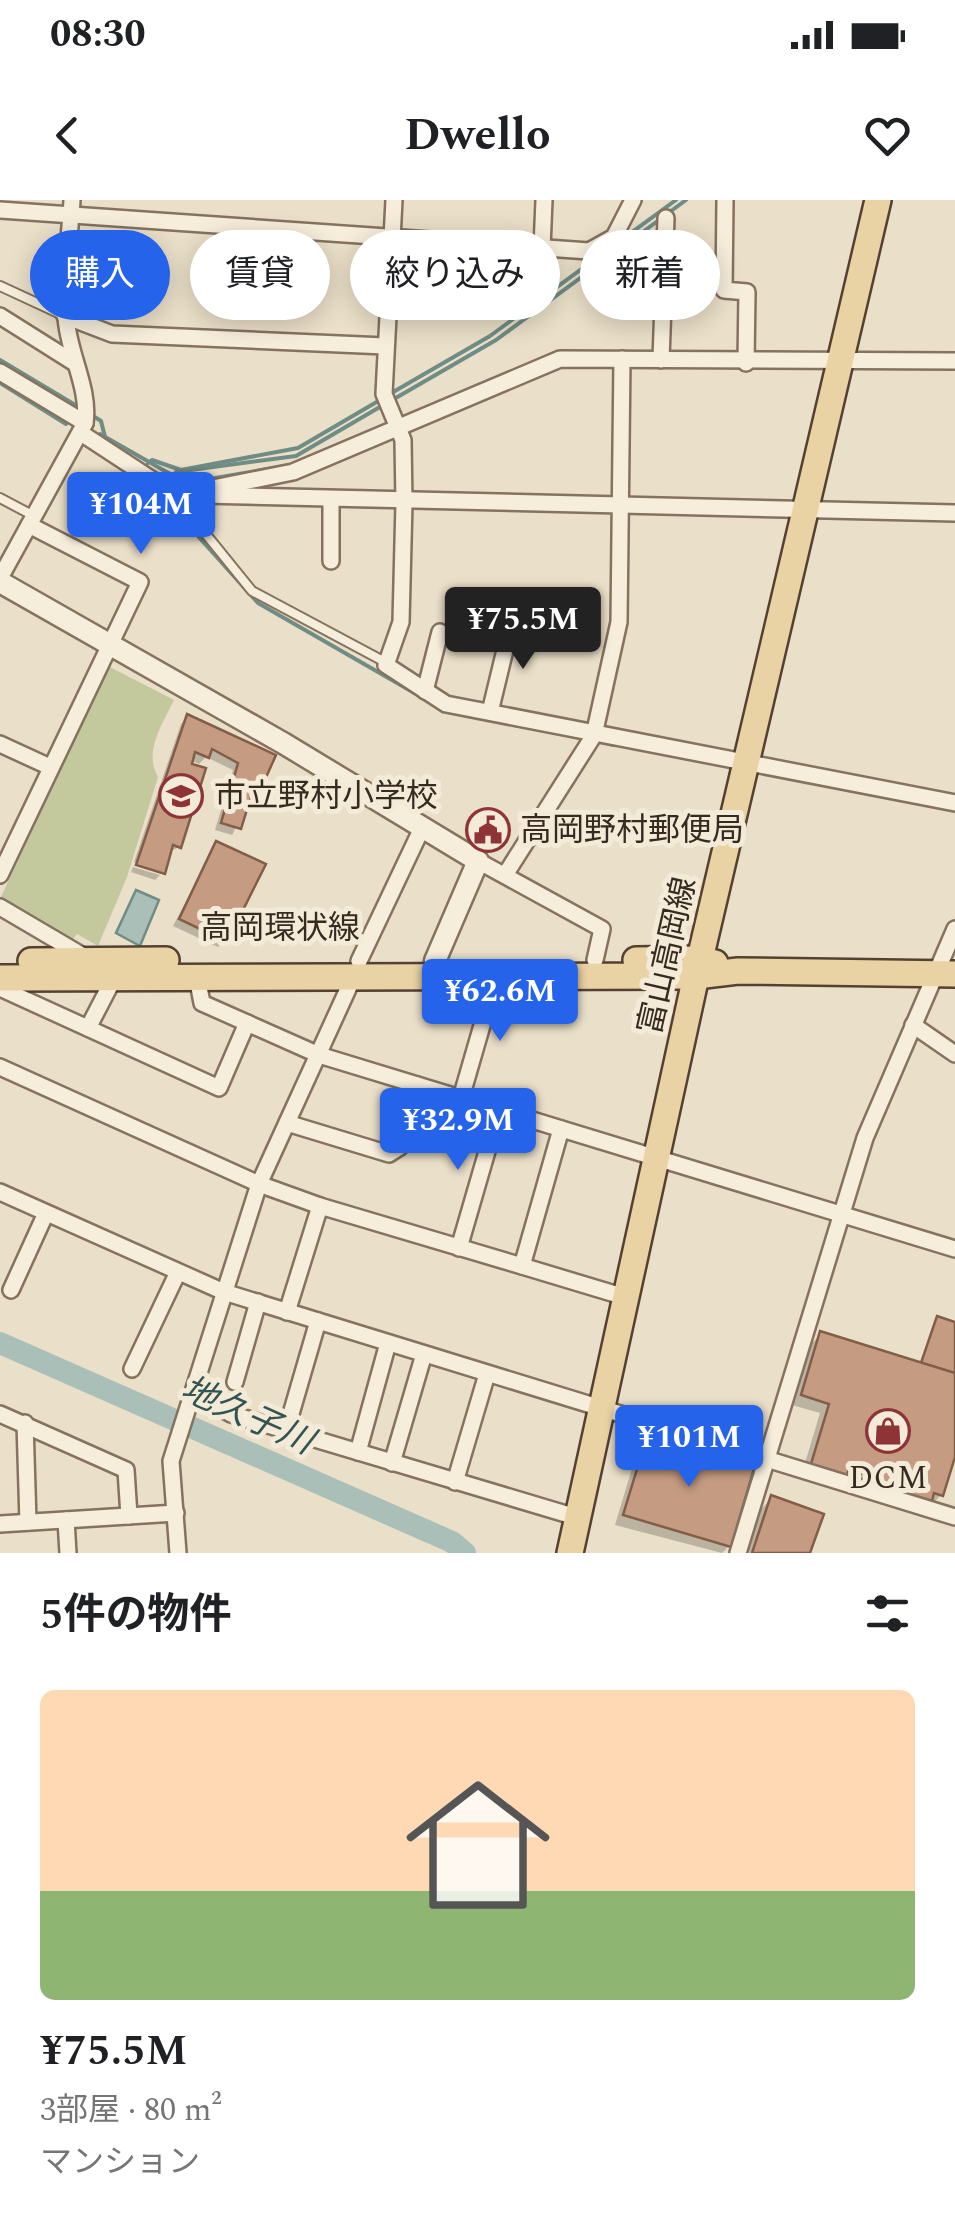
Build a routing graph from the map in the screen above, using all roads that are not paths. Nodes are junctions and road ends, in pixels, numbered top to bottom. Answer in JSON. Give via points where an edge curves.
{"nodes":[{"id":1,"x":394,"y":200,"type":"edge"},
{"id":2,"x":544,"y":200,"type":"edge"},
{"id":3,"x":633,"y":200,"type":"edge"},
{"id":4,"x":725,"y":200,"type":"edge"},
{"id":5,"x":878,"y":200,"type":"edge"},
{"id":6,"x":72,"y":207,"type":"edge"},
{"id":7,"x":0,"y":210,"type":"edge"},
{"id":8,"x":666,"y":218,"type":"dead end"},
{"id":9,"x":392,"y":230,"type":"edge"},
{"id":10,"x":543,"y":230,"type":"edge"},
{"id":11,"x":350,"y":234,"type":"edge"},
{"id":12,"x":560,"y":249,"type":"edge"},
{"id":13,"x":0,"y":286,"type":"edge"},
{"id":14,"x":30,"y":300,"type":"edge"},
{"id":15,"x":0,"y":316,"type":"edge"},
{"id":16,"x":67,"y":320,"type":"edge"},
{"id":17,"x":76,"y":320,"type":"edge"},
{"id":18,"x":387,"y":320,"type":"edge"},
{"id":19,"x":385,"y":346,"type":"junction"},
{"id":20,"x":746,"y":357,"type":"junction"},
{"id":21,"x":622,"y":359,"type":"junction"},
{"id":22,"x":661,"y":360,"type":"junction"},
{"id":23,"x":840,"y":360,"type":"junction"},
{"id":24,"x":955,"y":361,"type":"edge"},
{"id":25,"x":72,"y":362,"type":"junction"},
{"id":26,"x":0,"y":372,"type":"edge"},
{"id":27,"x":393,"y":414,"type":"junction"},
{"id":28,"x":83,"y":428,"type":"junction"},
{"id":29,"x":181,"y":493,"type":"junction"},
{"id":30,"x":0,"y":498,"type":"edge"},
{"id":31,"x":330,"y":501,"type":"junction"},
{"id":32,"x":404,"y":503,"type":"junction"},
{"id":33,"x":621,"y":506,"type":"junction"},
{"id":34,"x":806,"y":510,"type":"junction"},
{"id":35,"x":955,"y":513,"type":"edge"},
{"id":36,"x":32,"y":520,"type":"junction"},
{"id":37,"x":331,"y":561,"type":"dead end"},
{"id":38,"x":0,"y":580,"type":"edge"},
{"id":39,"x":512,"y":621,"type":"dead end"},
{"id":40,"x":440,"y":632,"type":"dead end"},
{"id":41,"x":108,"y":642,"type":"junction"},
{"id":42,"x":387,"y":663,"type":"junction"},
{"id":43,"x":425,"y":690,"type":"junction"},
{"id":44,"x":490,"y":712,"type":"junction"},
{"id":45,"x":592,"y":739,"type":"junction"},
{"id":46,"x":0,"y":744,"type":"edge"},
{"id":47,"x":747,"y":763,"type":"junction"},
{"id":48,"x":50,"y":767,"type":"junction"},
{"id":49,"x":955,"y":802,"type":"edge"},
{"id":50,"x":422,"y":828,"type":"junction"},
{"id":51,"x":478,"y":861,"type":"junction"},
{"id":52,"x":0,"y":874,"type":"edge"},
{"id":53,"x":505,"y":875,"type":"junction"},
{"id":54,"x":0,"y":907,"type":"edge"},
{"id":55,"x":955,"y":929,"type":"edge"},
{"id":56,"x":90,"y":960,"type":"junction"},
{"id":57,"x":595,"y":960,"type":"junction"},
{"id":58,"x":0,"y":962,"type":"edge"},
{"id":59,"x":698,"y":968,"type":"junction"},
{"id":60,"x":356,"y":969,"type":"junction"},
{"id":61,"x":436,"y":969,"type":"junction"},
{"id":62,"x":945,"y":974,"type":"edge"},
{"id":63,"x":198,"y":977,"type":"junction"},
{"id":64,"x":0,"y":978,"type":"edge"},
{"id":65,"x":114,"y":978,"type":"junction"},
{"id":66,"x":496,"y":978,"type":"junction"},
{"id":67,"x":0,"y":988,"type":"edge"},
{"id":68,"x":247,"y":1023,"type":"junction"},
{"id":69,"x":913,"y":1025,"type":"junction"},
{"id":70,"x":88,"y":1028,"type":"junction"},
{"id":71,"x":955,"y":1054,"type":"edge"},
{"id":72,"x":319,"y":1055,"type":"junction"},
{"id":73,"x":0,"y":1067,"type":"edge"},
{"id":74,"x":417,"y":1085,"type":"junction"},
{"id":75,"x":461,"y":1098,"type":"junction"},
{"id":76,"x":499,"y":1110,"type":"junction"},
{"id":77,"x":287,"y":1123,"type":"junction"},
{"id":78,"x":561,"y":1129,"type":"junction"},
{"id":79,"x":657,"y":1158,"type":"junction"},
{"id":80,"x":259,"y":1184,"type":"junction"},
{"id":81,"x":0,"y":1192,"type":"edge"},
{"id":82,"x":320,"y":1206,"type":"junction"},
{"id":83,"x":46,"y":1213,"type":"junction"},
{"id":84,"x":840,"y":1213,"type":"junction"},
{"id":85,"x":459,"y":1248,"type":"junction"},
{"id":86,"x":955,"y":1248,"type":"edge"},
{"id":87,"x":522,"y":1266,"type":"junction"},
{"id":88,"x":178,"y":1272,"type":"junction"},
{"id":89,"x":11,"y":1290,"type":"dead end"},
{"id":90,"x":224,"y":1292,"type":"junction"},
{"id":91,"x":626,"y":1297,"type":"junction"},
{"id":92,"x":258,"y":1302,"type":"junction"},
{"id":93,"x":287,"y":1312,"type":"junction"},
{"id":94,"x":318,"y":1321,"type":"junction"},
{"id":95,"x":388,"y":1343,"type":"junction"},
{"id":96,"x":424,"y":1354,"type":"junction"},
{"id":97,"x":132,"y":1369,"type":"dead end"},
{"id":98,"x":487,"y":1374,"type":"junction"},
{"id":99,"x":234,"y":1382,"type":"dead end"},
{"id":100,"x":194,"y":1399,"type":"junction"},
{"id":101,"x":600,"y":1410,"type":"junction"},
{"id":102,"x":0,"y":1414,"type":"edge"},
{"id":103,"x":26,"y":1423,"type":"junction"},
{"id":104,"x":286,"y":1430,"type":"junction"},
{"id":105,"x":358,"y":1452,"type":"junction"},
{"id":106,"x":766,"y":1460,"type":"junction"},
{"id":107,"x":392,"y":1462,"type":"junction"},
{"id":108,"x":455,"y":1482,"type":"junction"},
{"id":109,"x":176,"y":1513,"type":"junction"},
{"id":110,"x":128,"y":1516,"type":"junction"},
{"id":111,"x":576,"y":1517,"type":"junction"},
{"id":112,"x":955,"y":1517,"type":"edge"},
{"id":113,"x":66,"y":1520,"type":"junction"},
{"id":114,"x":28,"y":1522,"type":"junction"},
{"id":115,"x":0,"y":1524,"type":"edge"},
{"id":116,"x":68,"y":1553,"type":"edge"},
{"id":117,"x":178,"y":1553,"type":"edge"},
{"id":118,"x":570,"y":1553,"type":"edge"},
{"id":119,"x":738,"y":1553,"type":"edge"}],
"edges":[{"from":1,"to":9,"type":"street"},
{"from":2,"to":10,"type":"street"},
{"from":3,"to":12,"type":"street","via":[[614,237],[589,251]]},
{"from":4,"to":20,"type":"street","via":[[724,290],[746,292]]},
{"from":5,"to":23,"type":"main road","name":"富山高岡線"},
{"from":6,"to":7,"type":"street"},
{"from":6,"to":11,"type":"street"},
{"from":8,"to":22,"type":"street"},
{"from":13,"to":14,"type":"lane"},
{"from":15,"to":25,"type":"street"},
{"from":16,"to":25,"type":"street"},
{"from":17,"to":19,"type":"street","via":[[112,334]]},
{"from":18,"to":19,"type":"street"},
{"from":19,"to":27,"type":"street"},
{"from":20,"to":22,"type":"street"},
{"from":20,"to":23,"type":"street"},
{"from":21,"to":22,"type":"street"},
{"from":21,"to":27,"type":"street","via":[[560,359]]},
{"from":21,"to":33,"type":"street"},
{"from":23,"to":24,"type":"street"},
{"from":23,"to":34,"type":"main road","name":"富山高岡線"},
{"from":25,"to":28,"type":"street","via":[[88,404]]},
{"from":26,"to":28,"type":"street"},
{"from":27,"to":29,"type":"street","via":[[292,472]]},
{"from":27,"to":32,"type":"street"},
{"from":28,"to":29,"type":"street"},
{"from":28,"to":36,"type":"street"},
{"from":29,"to":31,"type":"street"},
{"from":29,"to":42,"type":"lane","via":[[252,590]]},
{"from":30,"to":36,"type":"lane"},
{"from":31,"to":32,"type":"street"},
{"from":31,"to":37,"type":"street"},
{"from":32,"to":33,"type":"street"},
{"from":32,"to":42,"type":"street","via":[[401,622]]},
{"from":33,"to":34,"type":"street"},
{"from":33,"to":45,"type":"street","via":[[619,622]]},
{"from":34,"to":35,"type":"street"},
{"from":34,"to":47,"type":"main road","name":"富山高岡線"},
{"from":36,"to":38,"type":"street"},
{"from":36,"to":41,"type":"street","via":[[140,582]]},
{"from":38,"to":41,"type":"street"},
{"from":39,"to":44,"type":"street"},
{"from":40,"to":43,"type":"street"},
{"from":41,"to":48,"type":"street"},
{"from":41,"to":50,"type":"street"},
{"from":42,"to":43,"type":"street"},
{"from":43,"to":44,"type":"street","via":[[446,704]]},
{"from":44,"to":45,"type":"street"},
{"from":45,"to":47,"type":"street"},
{"from":45,"to":53,"type":"street"},
{"from":46,"to":48,"type":"street"},
{"from":47,"to":49,"type":"street"},
{"from":47,"to":59,"type":"main road","name":"富山高岡線"},
{"from":48,"to":52,"type":"street"},
{"from":50,"to":51,"type":"street"},
{"from":50,"to":60,"type":"street"},
{"from":51,"to":53,"type":"street"},
{"from":51,"to":61,"type":"street"},
{"from":53,"to":57,"type":"street","via":[[602,929]]},
{"from":54,"to":56,"type":"street"},
{"from":55,"to":62,"type":"street"},
{"from":56,"to":58,"type":"main road","name":"高岡環状線"},
{"from":56,"to":60,"type":"main road","name":"高岡環状線"},
{"from":57,"to":59,"type":"main road","name":"高岡環状線"},
{"from":57,"to":61,"type":"main road","name":"高岡環状線"},
{"from":59,"to":62,"type":"main road","name":"高岡環状線"},
{"from":59,"to":66,"type":"main road","name":"高岡環状線"},
{"from":59,"to":79,"type":"main road","name":"富山高岡線"},
{"from":60,"to":61,"type":"main road","name":"高岡環状線"},
{"from":60,"to":63,"type":"main road","name":"高岡環状線"},
{"from":60,"to":72,"type":"street"},
{"from":61,"to":66,"type":"main road","name":"高岡環状線"},
{"from":62,"to":69,"type":"street"},
{"from":63,"to":65,"type":"main road","name":"高岡環状線"},
{"from":63,"to":68,"type":"street","via":[[202,1003]]},
{"from":64,"to":65,"type":"main road","name":"高岡環状線"},
{"from":65,"to":70,"type":"street"},
{"from":66,"to":75,"type":"street"},
{"from":67,"to":70,"type":"street"},
{"from":68,"to":70,"type":"street","via":[[218,1088]]},
{"from":68,"to":72,"type":"street"},
{"from":69,"to":71,"type":"street"},
{"from":69,"to":84,"type":"street"},
{"from":72,"to":74,"type":"street"},
{"from":72,"to":77,"type":"street"},
{"from":73,"to":80,"type":"street"},
{"from":74,"to":75,"type":"street"},
{"from":74,"to":77,"type":"street","via":[[400,1147],[388,1154]]},
{"from":75,"to":76,"type":"street"},
{"from":76,"to":78,"type":"street"},
{"from":76,"to":85,"type":"street"},
{"from":77,"to":80,"type":"street"},
{"from":78,"to":79,"type":"street"},
{"from":78,"to":87,"type":"street"},
{"from":79,"to":84,"type":"street"},
{"from":79,"to":91,"type":"main road","name":"富山高岡線"},
{"from":80,"to":82,"type":"street"},
{"from":80,"to":90,"type":"street"},
{"from":81,"to":83,"type":"street"},
{"from":82,"to":85,"type":"street"},
{"from":82,"to":93,"type":"street"},
{"from":83,"to":88,"type":"street"},
{"from":83,"to":89,"type":"street"},
{"from":84,"to":86,"type":"street"},
{"from":84,"to":106,"type":"street"},
{"from":85,"to":87,"type":"street"},
{"from":87,"to":91,"type":"street"},
{"from":88,"to":90,"type":"street"},
{"from":88,"to":97,"type":"street"},
{"from":90,"to":92,"type":"street"},
{"from":90,"to":100,"type":"street"},
{"from":91,"to":101,"type":"main road","name":"富山高岡線"},
{"from":92,"to":93,"type":"street"},
{"from":92,"to":99,"type":"street"},
{"from":93,"to":94,"type":"street"},
{"from":94,"to":95,"type":"street"},
{"from":94,"to":104,"type":"street"},
{"from":95,"to":96,"type":"street"},
{"from":95,"to":105,"type":"street"},
{"from":96,"to":98,"type":"street"},
{"from":96,"to":107,"type":"street"},
{"from":98,"to":101,"type":"street"},
{"from":98,"to":108,"type":"street"},
{"from":100,"to":104,"type":"street"},
{"from":100,"to":109,"type":"street","via":[[171,1460]]},
{"from":101,"to":106,"type":"street"},
{"from":101,"to":111,"type":"main road","name":"富山高岡線"},
{"from":102,"to":103,"type":"street"},
{"from":103,"to":110,"type":"street","via":[[126,1470]]},
{"from":103,"to":114,"type":"street"},
{"from":104,"to":105,"type":"street"},
{"from":105,"to":107,"type":"street"},
{"from":106,"to":112,"type":"street"},
{"from":106,"to":119,"type":"street"},
{"from":107,"to":108,"type":"street"},
{"from":108,"to":111,"type":"street"},
{"from":109,"to":110,"type":"street"},
{"from":109,"to":117,"type":"street"},
{"from":110,"to":113,"type":"street"},
{"from":111,"to":118,"type":"main road","name":"富山高岡線"},
{"from":113,"to":114,"type":"street"},
{"from":113,"to":116,"type":"street"},
{"from":114,"to":115,"type":"street"}]}
